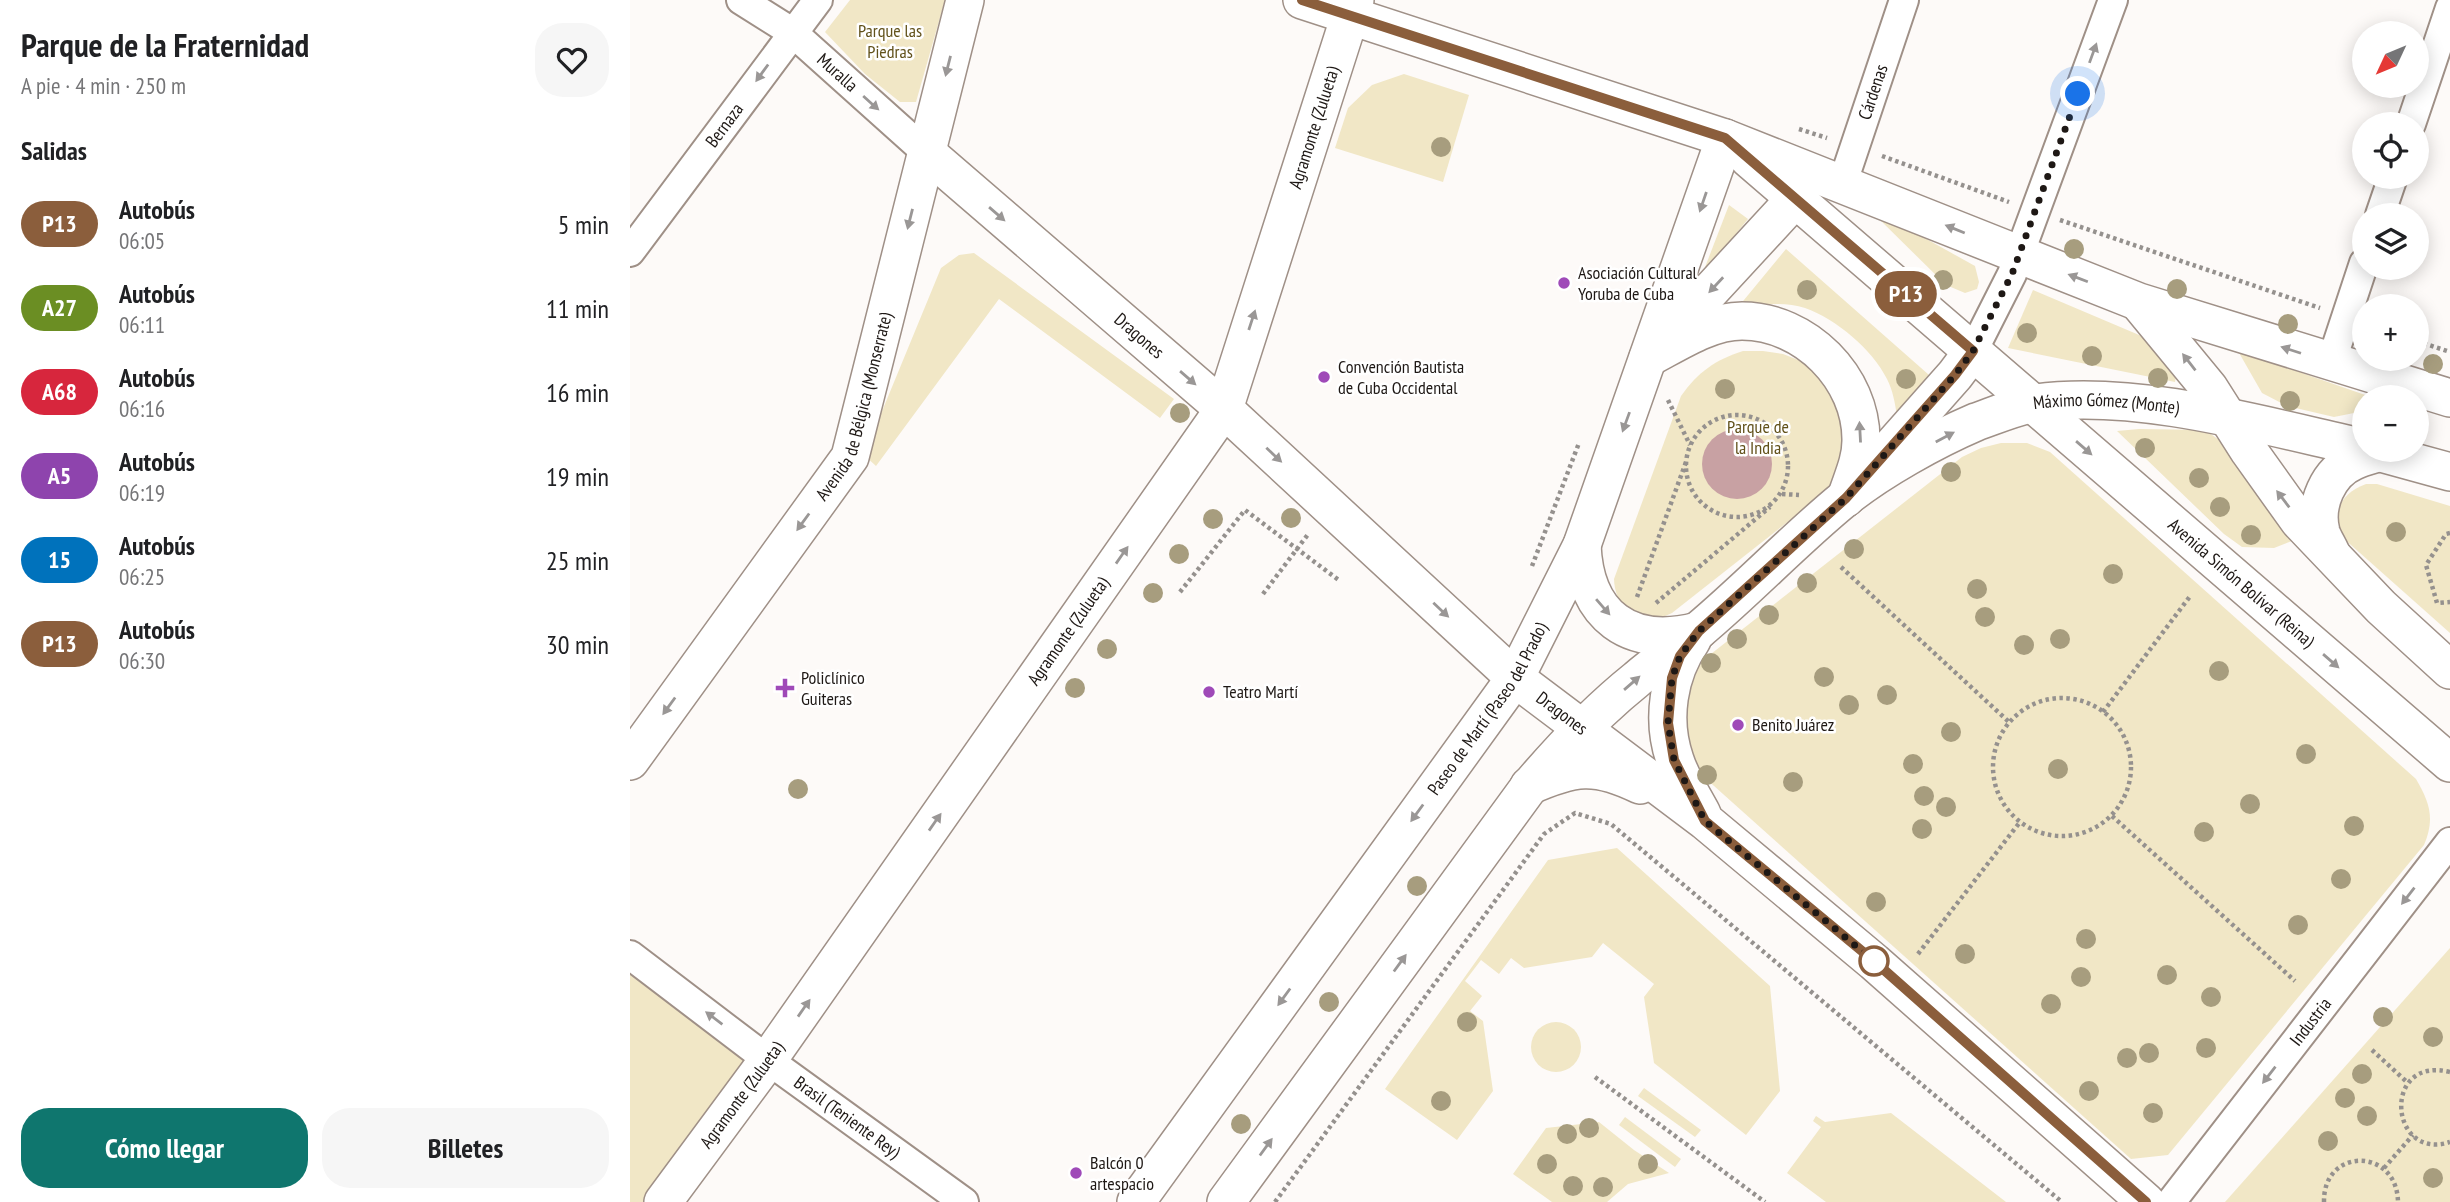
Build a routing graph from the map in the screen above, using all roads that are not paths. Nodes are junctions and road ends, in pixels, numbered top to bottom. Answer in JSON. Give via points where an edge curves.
{"nodes":[{"id":1,"x":741,"y":0,"type":"edge"},
{"id":2,"x":818,"y":0,"type":"edge"},
{"id":3,"x":965,"y":0,"type":"edge"},
{"id":4,"x":1302,"y":0,"type":"edge"},
{"id":5,"x":1904,"y":0,"type":"edge"},
{"id":6,"x":2113,"y":0,"type":"edge"},
{"id":7,"x":2437,"y":0,"type":"edge"},
{"id":8,"x":2450,"y":6,"type":"edge"},
{"id":9,"x":1352,"y":8,"type":"edge"},
{"id":10,"x":792,"y":33,"type":"junction"},
{"id":11,"x":1412,"y":37,"type":"junction"},
{"id":12,"x":1331,"y":76,"type":"junction"},
{"id":13,"x":2415,"y":112,"type":"edge"},
{"id":14,"x":1725,"y":138,"type":"junction"},
{"id":15,"x":927,"y":153,"type":"junction"},
{"id":16,"x":1842,"y":185,"type":"junction"},
{"id":17,"x":1795,"y":198,"type":"junction"},
{"id":18,"x":630,"y":252,"type":"edge"},
{"id":19,"x":2018,"y":254,"type":"junction"},
{"id":20,"x":2358,"y":280,"type":"edge"},
{"id":21,"x":2139,"y":302,"type":"junction"},
{"id":22,"x":1973,"y":351,"type":"junction"},
{"id":23,"x":1648,"y":358,"type":"junction"},
{"id":24,"x":2331,"y":363,"type":"junction"},
{"id":25,"x":2450,"y":398,"type":"edge"},
{"id":26,"x":2033,"y":404,"type":"junction"},
{"id":27,"x":1224,"y":409,"type":"junction"},
{"id":28,"x":2228,"y":418,"type":"junction"},
{"id":29,"x":2352,"y":446,"type":"edge"},
{"id":30,"x":2352,"y":462,"type":"edge"},
{"id":31,"x":2415,"y":462,"type":"edge"},
{"id":32,"x":2450,"y":472,"type":"edge"},
{"id":33,"x":1846,"y":498,"type":"junction"},
{"id":34,"x":1582,"y":545,"type":"junction"},
{"id":35,"x":2332,"y":557,"type":"junction"},
{"id":36,"x":1699,"y":631,"type":"junction"},
{"id":37,"x":2450,"y":670,"type":"edge"},
{"id":38,"x":1515,"y":678,"type":"junction"},
{"id":39,"x":1581,"y":729,"type":"junction"},
{"id":40,"x":630,"y":761,"type":"edge"},
{"id":41,"x":2450,"y":763,"type":"edge"},
{"id":42,"x":1529,"y":787,"type":"junction"},
{"id":43,"x":1705,"y":821,"type":"junction"},
{"id":44,"x":2450,"y":842,"type":"edge"},
{"id":45,"x":630,"y":955,"type":"edge"},
{"id":46,"x":768,"y":1060,"type":"junction"},
{"id":47,"x":663,"y":1202,"type":"edge"},
{"id":48,"x":964,"y":1202,"type":"edge"},
{"id":49,"x":1136,"y":1202,"type":"edge"},
{"id":50,"x":1226,"y":1202,"type":"edge"},
{"id":51,"x":2146,"y":1202,"type":"edge"},
{"id":52,"x":2171,"y":1202,"type":"edge"}],
"edges":[{"from":1,"to":10,"type":"street","name":"Muralla"},
{"from":2,"to":10,"type":"street","name":"Bernaza"},
{"from":3,"to":15,"type":"main road","name":"Avenida de Bélgica (Monserrate)","one_way":true},
{"from":4,"to":9,"type":"main road","name":"Máximo Gómez (Monte)"},
{"from":5,"to":16,"type":"street","name":"Cárdenas"},
{"from":19,"to":6,"type":"street","one_way":true},
{"from":7,"to":8,"type":"street"},
{"from":8,"to":13,"type":"street"},
{"from":9,"to":11,"type":"main road","name":"Máximo Gómez (Monte)"},
{"from":9,"to":12,"type":"main road","name":"Agramonte (Zulueta)"},
{"from":10,"to":15,"type":"street","name":"Muralla","one_way":true},
{"from":10,"to":18,"type":"street","name":"Bernaza","one_way":true},
{"from":11,"to":12,"type":"main road","via":[[1375,47]]},
{"from":11,"to":14,"type":"main road","name":"Máximo Gómez (Monte)"},
{"from":27,"to":12,"type":"main road","name":"Agramonte (Zulueta)","one_way":true},
{"from":14,"to":16,"type":"main road","name":"Máximo Gómez (Monte)"},
{"from":14,"to":17,"type":"main road","name":"Máximo Gómez (Monte)"},
{"from":14,"to":23,"type":"main road","one_way":true},
{"from":15,"to":27,"type":"main road","name":"Dragones","one_way":true},
{"from":15,"to":40,"type":"main road","name":"Avenida de Bélgica (Monserrate)","one_way":true,"via":[[850,457]]},
{"from":16,"to":17,"type":"main road"},
{"from":19,"to":16,"type":"main road","name":"Máximo Gómez (Monte)","one_way":true},
{"from":17,"to":22,"type":"main road","name":"Máximo Gómez (Monte)"},
{"from":17,"to":23,"type":"main road","name":"Paseo de Martí (Paseo del Prado)","one_way":true},
{"from":21,"to":19,"type":"main road","name":"Máximo Gómez (Monte)","one_way":true},
{"from":19,"to":22,"type":"street"},
{"from":20,"to":24,"type":"street"},
{"from":24,"to":21,"type":"main road","name":"Máximo Gómez (Monte)","one_way":true},
{"from":28,"to":21,"type":"main road","one_way":true,"via":[[2210,388]]},
{"from":22,"to":26,"type":"main road","name":"Máximo Gómez (Monte)"},
{"from":22,"to":33,"type":"main road"},
{"from":33,"to":23,"type":"main road","one_way":true,"via":[[1858,463],[1860,421],[1844,380],[1822,353],[1800,336],[1769,323],[1741,321],[1717,325]]},
{"from":23,"to":34,"type":"main road","name":"Paseo de Martí (Paseo del Prado)","one_way":true},
{"from":24,"to":25,"type":"main road","name":"Máximo Gómez (Monte)"},
{"from":26,"to":28,"type":"main road","name":"Máximo Gómez (Monte)","via":[[2091,400]]},
{"from":33,"to":26,"type":"main road","one_way":true,"via":[[1959,429]]},
{"from":26,"to":41,"type":"main road","name":"Avenida Simón Bolívar (Reina)","one_way":true},
{"from":27,"to":38,"type":"main road","name":"Dragones","one_way":true},
{"from":46,"to":27,"type":"main road","name":"Agramonte (Zulueta)","one_way":true},
{"from":28,"to":29,"type":"main road","name":"Máximo Gómez (Monte)"},
{"from":35,"to":28,"type":"main road","one_way":true,"via":[[2292,512]]},
{"from":30,"to":35,"type":"main road","via":[[2325,489],[2320,506],[2321,531]]},
{"from":31,"to":32,"type":"main road","name":"Máximo Gómez (Monte)"},
{"from":33,"to":36,"type":"main road"},
{"from":34,"to":36,"type":"main road","one_way":true,"via":[[1583,570],[1591,593],[1606,613],[1626,628],[1674,637]]},
{"from":34,"to":38,"type":"main road","name":"Paseo de Martí (Paseo del Prado)"},
{"from":35,"to":37,"type":"main road"},
{"from":39,"to":36,"type":"main road","one_way":true},
{"from":36,"to":43,"type":"main road","via":[[1680,656],[1672,678],[1668,723],[1674,760]]},
{"from":38,"to":39,"type":"main road","name":"Dragones"},
{"from":38,"to":49,"type":"main road","name":"Paseo de Martí (Paseo del Prado)","one_way":true},
{"from":39,"to":42,"type":"main road"},
{"from":39,"to":43,"type":"main road","name":"Dragones"},
{"from":42,"to":43,"type":"main road","via":[[1564,772],[1595,768],[1625,778]]},
{"from":50,"to":42,"type":"main road","one_way":true},
{"from":43,"to":51,"type":"main road","name":"Dragones","via":[[1874,961]]},
{"from":44,"to":52,"type":"street","name":"Industria","one_way":true},
{"from":46,"to":45,"type":"street","name":"Brasil (Teniente Rey)","one_way":true},
{"from":46,"to":47,"type":"main road","name":"Agramonte (Zulueta)"},
{"from":46,"to":48,"type":"street","name":"Brasil (Teniente Rey)"}]}
